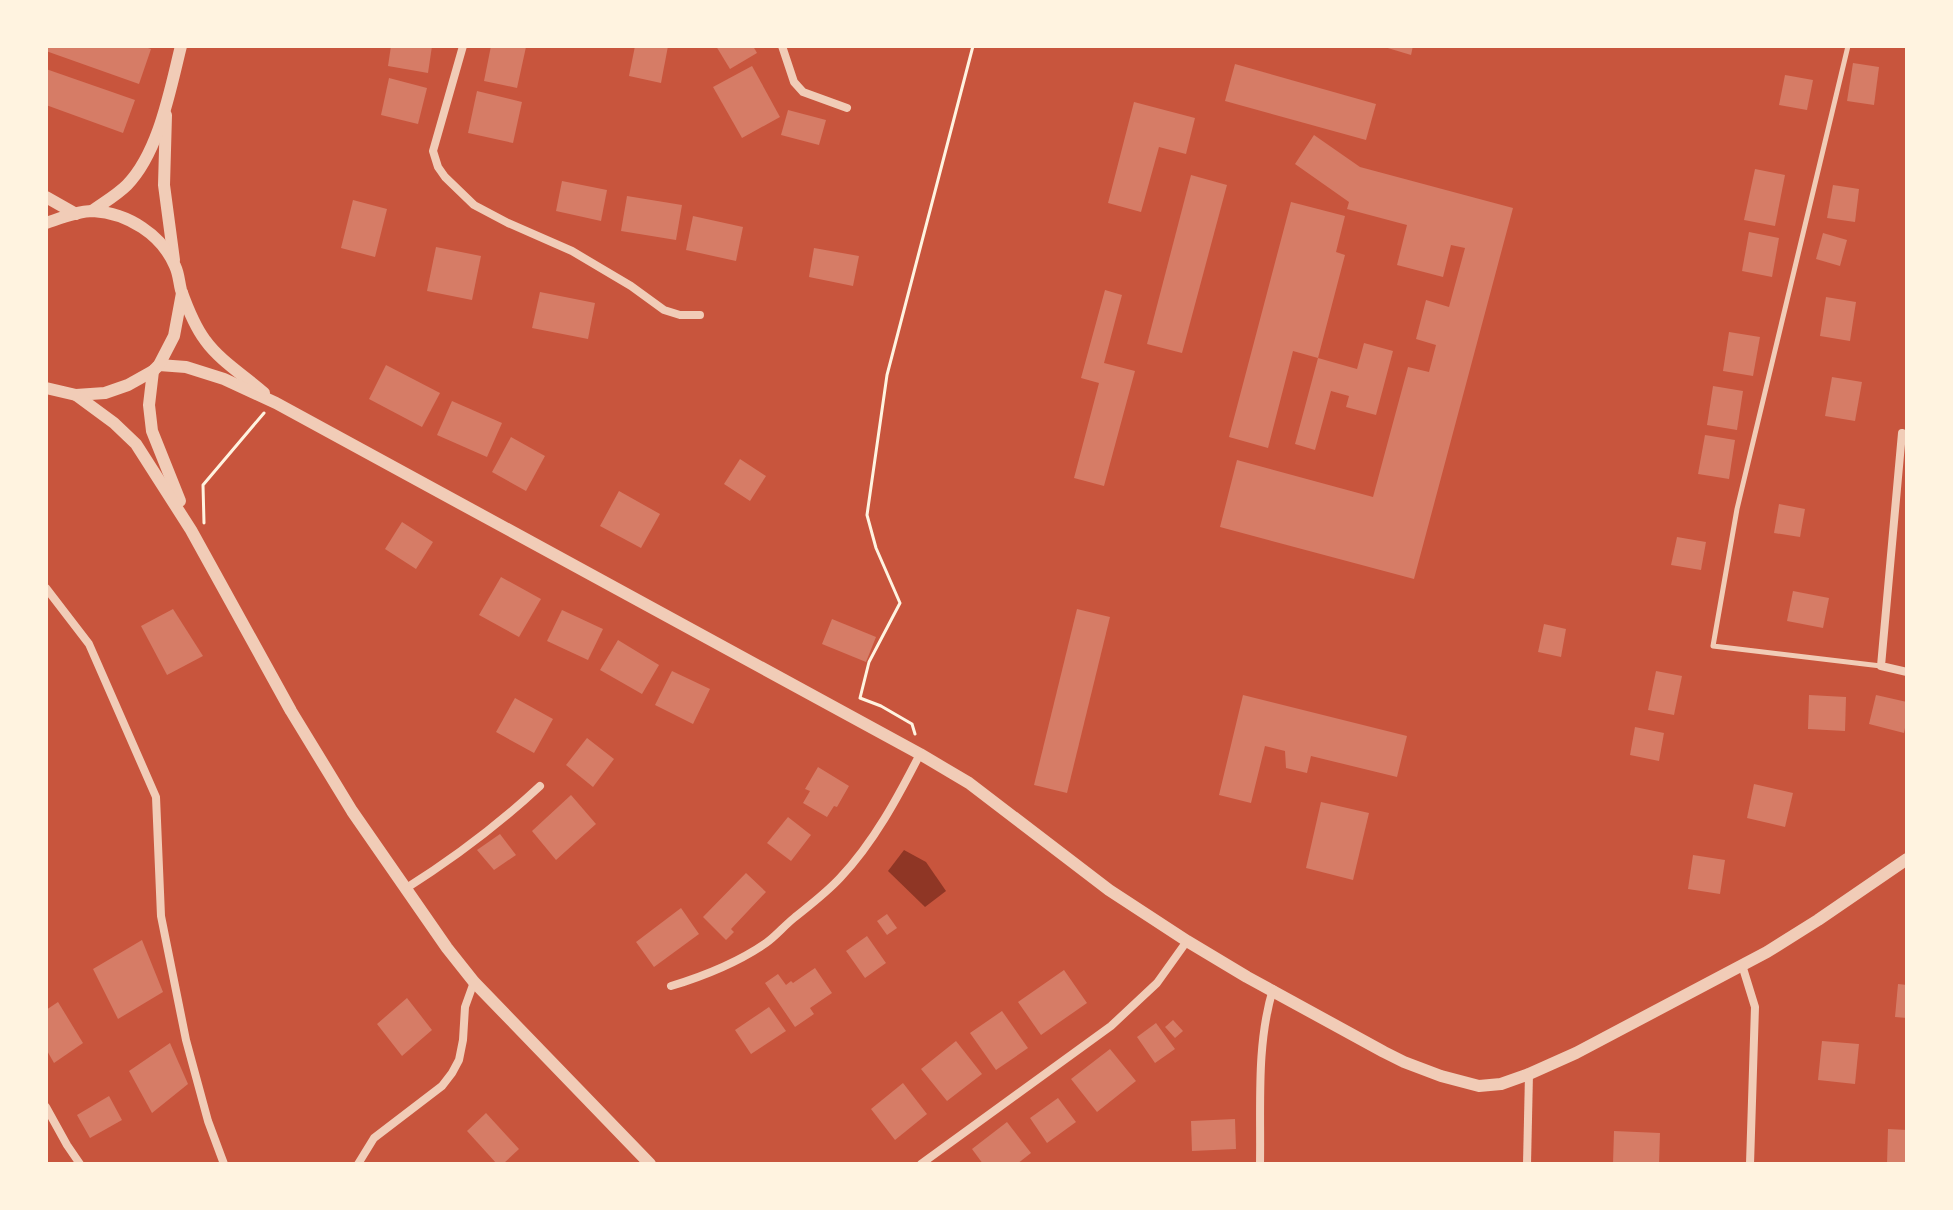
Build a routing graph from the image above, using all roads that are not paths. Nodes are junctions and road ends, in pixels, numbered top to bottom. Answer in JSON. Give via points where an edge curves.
{"nodes":[{"id":1,"x":181,"y":46,"type":"edge"},
{"id":2,"x":463,"y":46,"type":"edge"},
{"id":3,"x":782,"y":46,"type":"edge"},
{"id":4,"x":1848,"y":46,"type":"edge"},
{"id":5,"x":166,"y":107,"type":"junction"},
{"id":6,"x":847,"y":108,"type":"dead end"},
{"id":7,"x":46,"y":197,"type":"edge"},
{"id":8,"x":92,"y":211,"type":"junction"},
{"id":9,"x":76,"y":214,"type":"junction"},
{"id":10,"x":46,"y":223,"type":"edge"},
{"id":11,"x":175,"y":266,"type":"junction"},
{"id":12,"x":182,"y":293,"type":"junction"},
{"id":13,"x":700,"y":315,"type":"dead end"},
{"id":14,"x":156,"y":368,"type":"junction"},
{"id":15,"x":48,"y":386,"type":"edge"},
{"id":16,"x":76,"y":395,"type":"junction"},
{"id":17,"x":276,"y":403,"type":"junction"},
{"id":18,"x":1902,"y":433,"type":"dead end"},
{"id":19,"x":191,"y":530,"type":"junction"},
{"id":20,"x":46,"y":588,"type":"edge"},
{"id":21,"x":1881,"y":666,"type":"junction"},
{"id":22,"x":1907,"y":672,"type":"edge"},
{"id":23,"x":920,"y":754,"type":"junction"},
{"id":24,"x":540,"y":786,"type":"dead end"},
{"id":25,"x":1907,"y":859,"type":"edge"},
{"id":26,"x":405,"y":889,"type":"junction"},
{"id":27,"x":1187,"y":941,"type":"junction"},
{"id":28,"x":1742,"y":965,"type":"junction"},
{"id":29,"x":474,"y":982,"type":"junction"},
{"id":30,"x":671,"y":986,"type":"dead end"},
{"id":31,"x":1273,"y":989,"type":"junction"},
{"id":32,"x":1529,"y":1074,"type":"junction"},
{"id":33,"x":46,"y":1107,"type":"edge"},
{"id":34,"x":362,"y":1161,"type":"edge"},
{"id":35,"x":80,"y":1164,"type":"edge"},
{"id":36,"x":224,"y":1164,"type":"edge"},
{"id":37,"x":650,"y":1164,"type":"edge"},
{"id":38,"x":921,"y":1164,"type":"edge"},
{"id":39,"x":1260,"y":1164,"type":"edge"},
{"id":40,"x":1527,"y":1164,"type":"edge"},
{"id":41,"x":1750,"y":1164,"type":"edge"}],
"edges":[{"from":1,"to":5,"type":"street"},
{"from":2,"to":13,"type":"street","via":[[433,151],[445,177],[474,205],[572,251],[664,310]]},
{"from":3,"to":6,"type":"street","via":[[794,82],[803,92]]},
{"from":4,"to":21,"type":"lane","via":[[1737,509],[1713,646]]},
{"from":5,"to":8,"type":"street","via":[[142,166],[125,187]]},
{"from":5,"to":11,"type":"street","via":[[164,185]]},
{"from":7,"to":9,"type":"street"},
{"from":8,"to":9,"type":"street"},
{"from":8,"to":11,"type":"street","via":[[117,215],[158,238]]},
{"from":9,"to":10,"type":"street"},
{"from":11,"to":12,"type":"street"},
{"from":12,"to":14,"type":"street","via":[[174,336]]},
{"from":12,"to":17,"type":"street","via":[[203,338]]},
{"from":14,"to":16,"type":"street","via":[[105,393]]},
{"from":14,"to":17,"type":"street","via":[[186,367]]},
{"from":14,"to":19,"type":"street","via":[[149,405],[152,431]]},
{"from":15,"to":16,"type":"street"},
{"from":16,"to":19,"type":"street","via":[[136,444]]},
{"from":17,"to":23,"type":"street"},
{"from":18,"to":21,"type":"street"},
{"from":19,"to":26,"type":"street","via":[[291,711]]},
{"from":20,"to":36,"type":"street","via":[[89,644],[156,797],[161,916],[186,1040]]},
{"from":21,"to":22,"type":"street"},
{"from":23,"to":27,"type":"street","via":[[969,783],[1109,890]]},
{"from":23,"to":30,"type":"street","via":[[868,844],[819,899],[768,942],[705,976]]},
{"from":24,"to":26,"type":"street","via":[[476,842]]},
{"from":25,"to":28,"type":"street"},
{"from":26,"to":29,"type":"street"},
{"from":27,"to":31,"type":"street"},
{"from":27,"to":38,"type":"street","via":[[1157,983],[1111,1026]]},
{"from":28,"to":32,"type":"street"},
{"from":28,"to":41,"type":"street","via":[[1755,1007]]},
{"from":29,"to":34,"type":"street","via":[[452,1073],[374,1138]]},
{"from":29,"to":37,"type":"street"},
{"from":31,"to":32,"type":"street","via":[[1394,1057],[1441,1076],[1479,1086]]},
{"from":31,"to":39,"type":"street","via":[[1261,1047]]},
{"from":32,"to":40,"type":"street"},
{"from":33,"to":35,"type":"street"}]}
